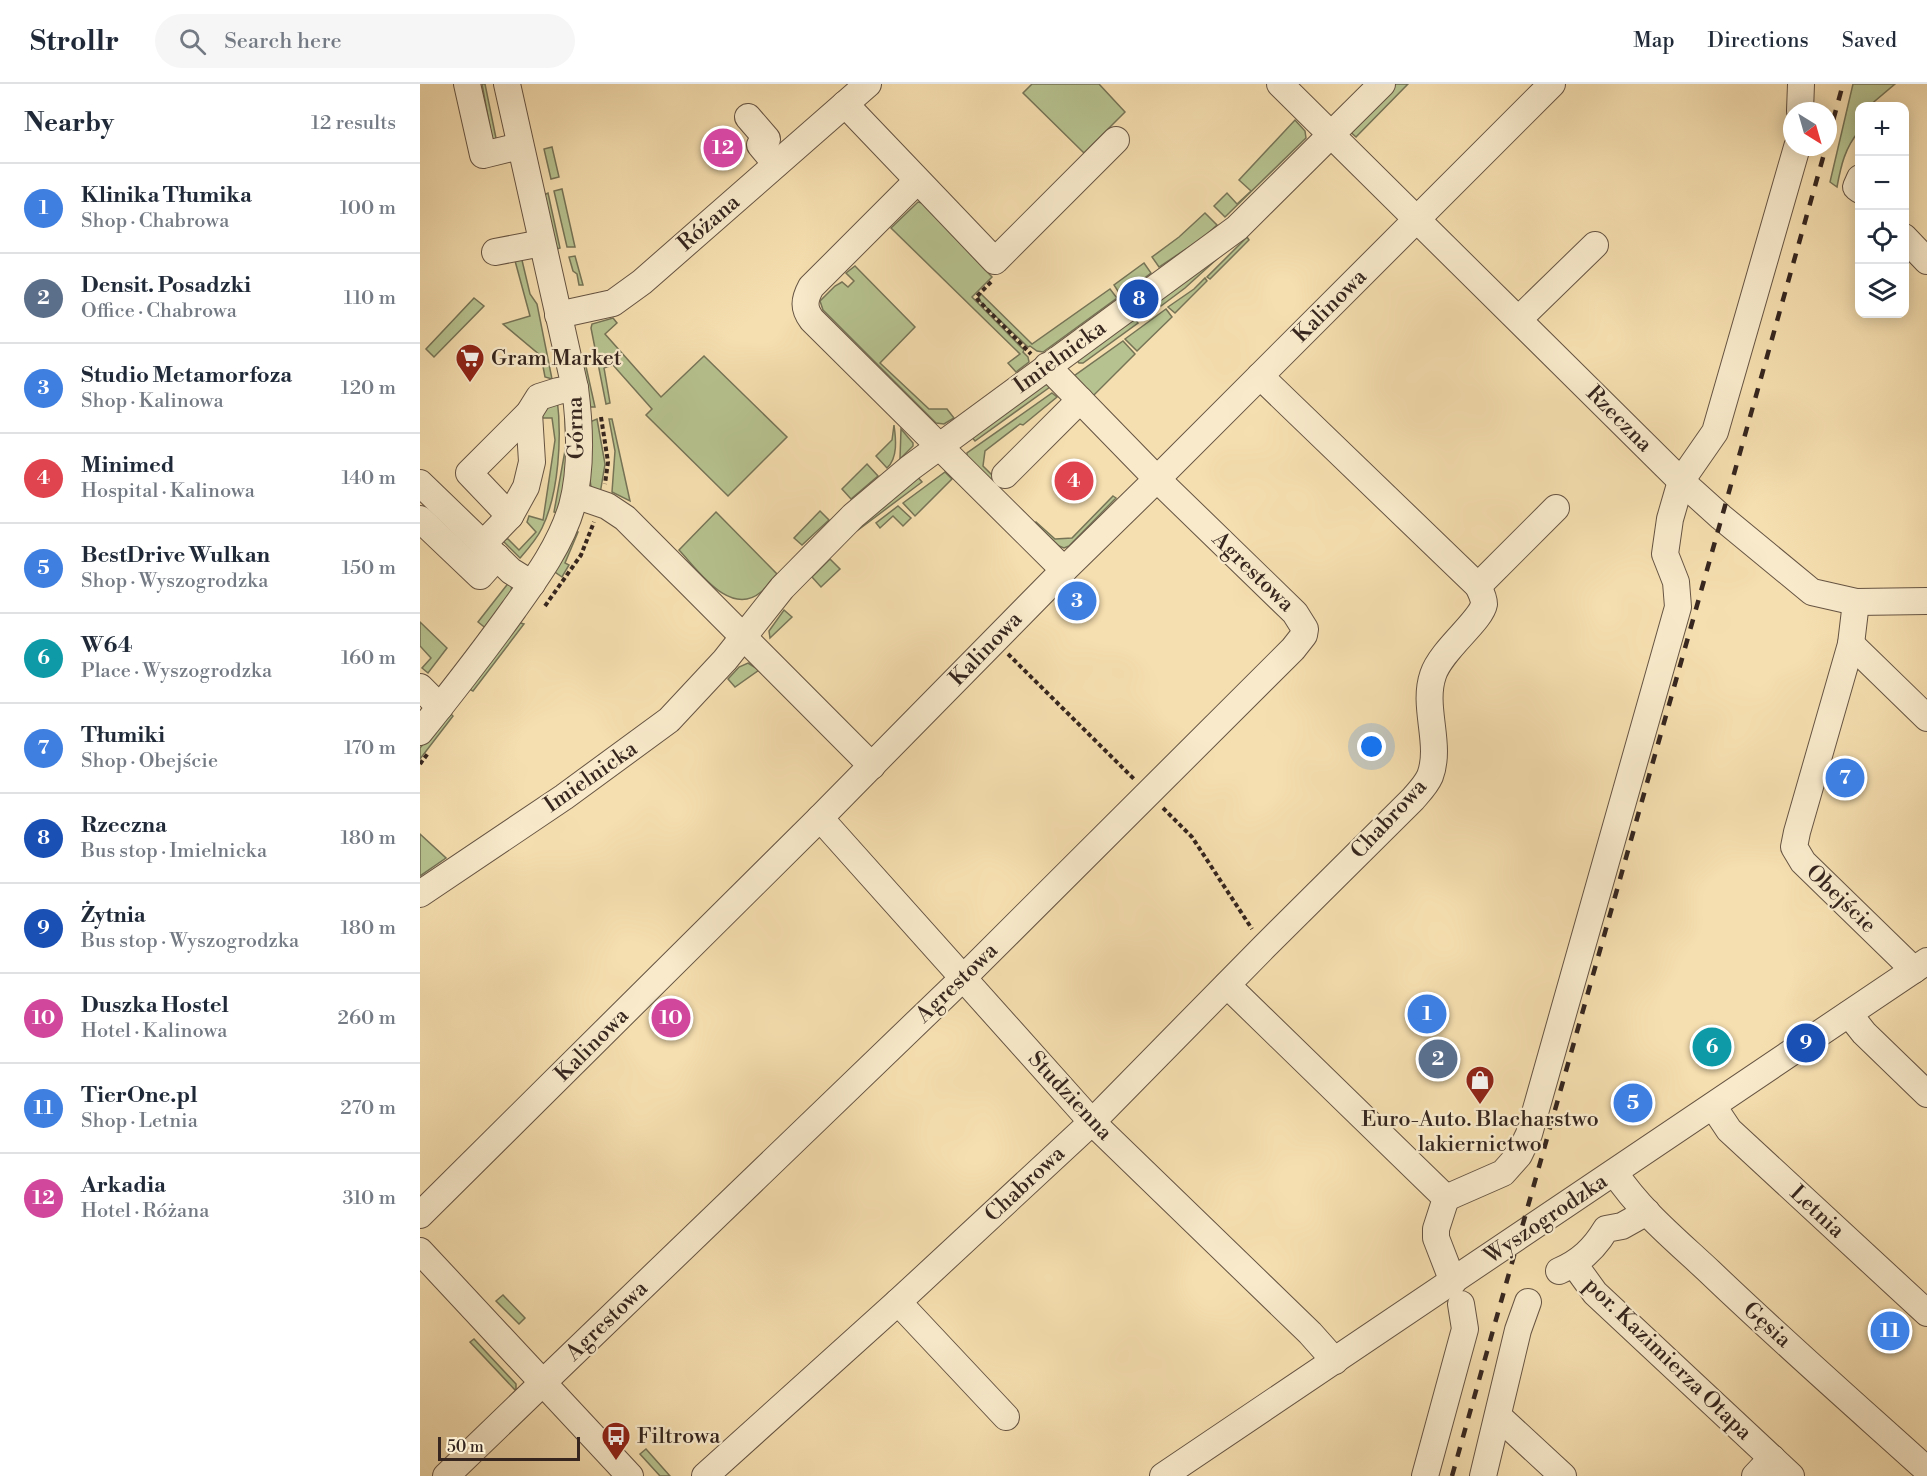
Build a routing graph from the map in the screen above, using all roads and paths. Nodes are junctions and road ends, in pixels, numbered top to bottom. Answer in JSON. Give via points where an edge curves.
{"nodes":[{"id":1,"x":467,"y":84,"type":"edge"},
{"id":2,"x":507,"y":84,"type":"edge"},
{"id":3,"x":1280,"y":84,"type":"edge"},
{"id":4,"x":1382,"y":84,"type":"edge"},
{"id":5,"x":1552,"y":84,"type":"edge"},
{"id":6,"x":1801,"y":84,"type":"edge"},
{"id":7,"x":854,"y":91,"type":"edge"},
{"id":8,"x":1800,"y":102,"type":"edge"},
{"id":9,"x":748,"y":117,"type":"dead end"},
{"id":10,"x":1332,"y":135,"type":"junction"},
{"id":11,"x":1116,"y":140,"type":"dead end"},
{"id":12,"x":520,"y":146,"type":"junction"},
{"id":13,"x":1794,"y":156,"type":"edge"},
{"id":14,"x":776,"y":164,"type":"junction"},
{"id":15,"x":917,"y":181,"type":"junction"},
{"id":16,"x":1417,"y":218,"type":"junction"},
{"id":17,"x":1909,"y":241,"type":"edge"},
{"id":18,"x":542,"y":243,"type":"junction"},
{"id":19,"x":1595,"y":245,"type":"dead end"},
{"id":20,"x":495,"y":252,"type":"dead end"},
{"id":21,"x":1927,"y":261,"type":"edge"},
{"id":22,"x":996,"y":278,"type":"dead end"},
{"id":23,"x":558,"y":315,"type":"junction"},
{"id":24,"x":1519,"y":319,"type":"junction"},
{"id":25,"x":1042,"y":363,"type":"junction"},
{"id":26,"x":1260,"y":376,"type":"junction"},
{"id":27,"x":575,"y":388,"type":"junction"},
{"id":28,"x":1080,"y":400,"type":"junction"},
{"id":29,"x":529,"y":413,"type":"junction"},
{"id":30,"x":940,"y":447,"type":"junction"},
{"id":31,"x":1005,"y":475,"type":"dead end"},
{"id":32,"x":1157,"y":479,"type":"junction"},
{"id":33,"x":1682,"y":481,"type":"junction"},
{"id":34,"x":420,"y":483,"type":"edge"},
{"id":35,"x":574,"y":495,"type":"junction"},
{"id":36,"x":1556,"y":508,"type":"dead end"},
{"id":37,"x":510,"y":516,"type":"junction"},
{"id":38,"x":420,"y":519,"type":"edge"},
{"id":39,"x":491,"y":550,"type":"junction"},
{"id":40,"x":1064,"y":570,"type":"junction"},
{"id":41,"x":532,"y":584,"type":"junction"},
{"id":42,"x":1478,"y":586,"type":"junction"},
{"id":43,"x":1927,"y":601,"type":"edge"},
{"id":44,"x":1856,"y":602,"type":"junction"},
{"id":45,"x":744,"y":637,"type":"junction"},
{"id":46,"x":1851,"y":644,"type":"junction"},
{"id":47,"x":1003,"y":649,"type":"dead end"},
{"id":48,"x":420,"y":687,"type":"edge"},
{"id":49,"x":440,"y":707,"type":"junction"},
{"id":50,"x":1927,"y":718,"type":"edge"},
{"id":51,"x":420,"y":732,"type":"edge"},
{"id":52,"x":872,"y":766,"type":"junction"},
{"id":53,"x":1139,"y":785,"type":"dead end"},
{"id":54,"x":1156,"y":801,"type":"dead end"},
{"id":55,"x":820,"y":818,"type":"junction"},
{"id":56,"x":420,"y":894,"type":"edge"},
{"id":57,"x":1258,"y":937,"type":"dead end"},
{"id":58,"x":1920,"y":966,"type":"edge"},
{"id":59,"x":962,"y":979,"type":"junction"},
{"id":60,"x":1227,"y":985,"type":"junction"},
{"id":61,"x":1849,"y":1014,"type":"junction"},
{"id":62,"x":1927,"y":1094,"type":"edge"},
{"id":63,"x":1713,"y":1106,"type":"junction"},
{"id":64,"x":1092,"y":1122,"type":"junction"},
{"id":65,"x":1615,"y":1173,"type":"junction"},
{"id":66,"x":1584,"y":1194,"type":"junction"},
{"id":67,"x":1446,"y":1198,"type":"junction"},
{"id":68,"x":1647,"y":1212,"type":"junction"},
{"id":69,"x":420,"y":1215,"type":"edge"},
{"id":70,"x":1606,"y":1229,"type":"junction"},
{"id":71,"x":420,"y":1251,"type":"edge"},
{"id":72,"x":1457,"y":1293,"type":"junction"},
{"id":73,"x":898,"y":1302,"type":"junction"},
{"id":74,"x":1528,"y":1302,"type":"dead end"},
{"id":75,"x":1927,"y":1313,"type":"edge"},
{"id":76,"x":1335,"y":1361,"type":"junction"},
{"id":77,"x":543,"y":1383,"type":"junction"},
{"id":78,"x":1498,"y":1416,"type":"junction"},
{"id":79,"x":1006,"y":1417,"type":"dead end"},
{"id":80,"x":1763,"y":1467,"type":"edge"},
{"id":81,"x":1927,"y":1470,"type":"edge"},
{"id":82,"x":446,"y":1476,"type":"edge"},
{"id":83,"x":630,"y":1476,"type":"edge"},
{"id":84,"x":705,"y":1476,"type":"edge"},
{"id":85,"x":1163,"y":1476,"type":"edge"},
{"id":86,"x":1425,"y":1476,"type":"edge"},
{"id":87,"x":1484,"y":1476,"type":"edge"},
{"id":88,"x":1563,"y":1476,"type":"edge"},
{"id":89,"x":1791,"y":1476,"type":"edge"}],
"edges":[{"from":1,"to":12,"type":"street","via":[[483,155]]},
{"from":2,"to":12,"type":"street","name":"Górna"},
{"from":3,"to":10,"type":"street","name":"Rzeczna"},
{"from":4,"to":10,"type":"street","name":"Imielnicka"},
{"from":5,"to":16,"type":"street","name":"Kalinowa"},
{"from":6,"to":8,"type":"street"},
{"from":7,"to":14,"type":"street","name":"Różana"},
{"from":7,"to":15,"type":"street","name":"Różana"},
{"from":9,"to":14,"type":"street","via":[[767,139],[760,145]]},
{"from":10,"to":16,"type":"street","name":"Rzeczna"},
{"from":10,"to":25,"type":"street","name":"Imielnicka","via":[[1237,228]]},
{"from":11,"to":15,"type":"street","name":"Różana","via":[[995,261]]},
{"from":12,"to":18,"type":"street","name":"Górna"},
{"from":13,"to":33,"type":"street","via":[[1714,432]]},
{"from":14,"to":23,"type":"street","name":"Różana","via":[[621,298]]},
{"from":15,"to":30,"type":"street","via":[[811,287],[805,305],[812,321]]},
{"from":16,"to":24,"type":"street","name":"Rzeczna"},
{"from":16,"to":26,"type":"street","name":"Kalinowa"},
{"from":17,"to":21,"type":"street"},
{"from":18,"to":20,"type":"street"},
{"from":18,"to":23,"type":"street","name":"Górna"},
{"from":19,"to":24,"type":"street"},
{"from":22,"to":25,"type":"path","via":[[976,297]]},
{"from":23,"to":27,"type":"street","name":"Górna"},
{"from":24,"to":33,"type":"street","name":"Rzeczna"},
{"from":25,"to":28,"type":"street"},
{"from":25,"to":30,"type":"street","name":"Imielnicka"},
{"from":26,"to":32,"type":"street","name":"Kalinowa"},
{"from":26,"to":42,"type":"street"},
{"from":27,"to":29,"type":"street","via":[[539,397]]},
{"from":27,"to":35,"type":"street","name":"Górna","via":[[578,442]]},
{"from":28,"to":31,"type":"street"},
{"from":28,"to":32,"type":"street"},
{"from":29,"to":37,"type":"street","via":[[532,462],[526,487]]},
{"from":29,"to":37,"type":"street","via":[[469,473]]},
{"from":30,"to":40,"type":"street"},
{"from":30,"to":45,"type":"street","name":"Imielnicka","via":[[836,532],[782,588]]},
{"from":32,"to":40,"type":"street","name":"Kalinowa"},
{"from":32,"to":59,"type":"street","name":"Agrestowa","via":[[1295,613],[1305,629],[1304,635]]},
{"from":33,"to":44,"type":"street","name":"Rzeczna","via":[[1812,592]]},
{"from":33,"to":67,"type":"street","via":[[1670,519],[1665,554],[1676,582],[1678,607],[1529,1134],[1519,1155],[1503,1173]]},
{"from":34,"to":39,"type":"street"},
{"from":35,"to":41,"type":"street","name":"Górna","via":[[554,548]]},
{"from":35,"to":45,"type":"street","via":[[607,506],[625,518]]},
{"from":36,"to":42,"type":"street"},
{"from":37,"to":39,"type":"street"},
{"from":38,"to":39,"type":"street","via":[[480,576]]},
{"from":39,"to":41,"type":"street","via":[[511,571]]},
{"from":40,"to":52,"type":"street","name":"Kalinowa"},
{"from":41,"to":49,"type":"street","name":"Górna"},
{"from":42,"to":60,"type":"street","name":"Chabrowa","via":[[1483,607],[1442,656],[1432,676],[1433,753],[1430,776],[1423,788]]},
{"from":43,"to":44,"type":"street","name":"Rzeczna"},
{"from":44,"to":46,"type":"street","name":"Obejście"},
{"from":45,"to":52,"type":"street"},
{"from":45,"to":56,"type":"street","name":"Imielnicka","via":[[688,701],[653,733]]},
{"from":46,"to":50,"type":"street"},
{"from":46,"to":58,"type":"street","name":"Obejście","via":[[1794,847],[1803,862]]},
{"from":47,"to":53,"type":"path"},
{"from":48,"to":49,"type":"street"},
{"from":49,"to":51,"type":"street","name":"Górna"},
{"from":52,"to":55,"type":"street","name":"Kalinowa"},
{"from":54,"to":57,"type":"path","via":[[1192,837]]},
{"from":55,"to":59,"type":"street","name":"Studzienna"},
{"from":55,"to":69,"type":"street","name":"Kalinowa"},
{"from":58,"to":61,"type":"street","name":"Wyszogrodzka"},
{"from":59,"to":64,"type":"street","name":"Studzienna"},
{"from":59,"to":77,"type":"street","name":"Agrestowa"},
{"from":60,"to":64,"type":"street","name":"Chabrowa"},
{"from":60,"to":67,"type":"street"},
{"from":61,"to":62,"type":"street"},
{"from":61,"to":63,"type":"street","name":"Wyszogrodzka"},
{"from":63,"to":65,"type":"street","name":"Wyszogrodzka"},
{"from":63,"to":75,"type":"street","name":"Letnia","via":[[1729,1130]]},
{"from":64,"to":73,"type":"street","name":"Chabrowa"},
{"from":64,"to":76,"type":"street","name":"Studzienna"},
{"from":65,"to":66,"type":"street","name":"Wyszogrodzka"},
{"from":65,"to":68,"type":"street","name":"Gęsia"},
{"from":66,"to":70,"type":"street"},
{"from":66,"to":72,"type":"street","name":"Wyszogrodzka"},
{"from":67,"to":72,"type":"street","via":[[1436,1238]]},
{"from":68,"to":70,"type":"street","via":[[1622,1226]]},
{"from":68,"to":81,"type":"street","name":"Gęsia"},
{"from":70,"to":80,"type":"street","name":"por. Kazimierza Otapa","via":[[1598,1242],[1566,1268],[1595,1293]]},
{"from":71,"to":77,"type":"street"},
{"from":72,"to":76,"type":"street","name":"Wyszogrodzka"},
{"from":72,"to":86,"type":"street","via":[[1465,1329]]},
{"from":73,"to":79,"type":"street"},
{"from":73,"to":84,"type":"street","name":"Chabrowa"},
{"from":74,"to":78,"type":"street"},
{"from":76,"to":85,"type":"street","name":"Wyszogrodzka"},
{"from":77,"to":82,"type":"street","name":"Agrestowa"},
{"from":77,"to":83,"type":"street"},
{"from":78,"to":87,"type":"street"},
{"from":78,"to":88,"type":"street"},
{"from":80,"to":89,"type":"street","name":"por. Kazimierza Otapa"}]}
